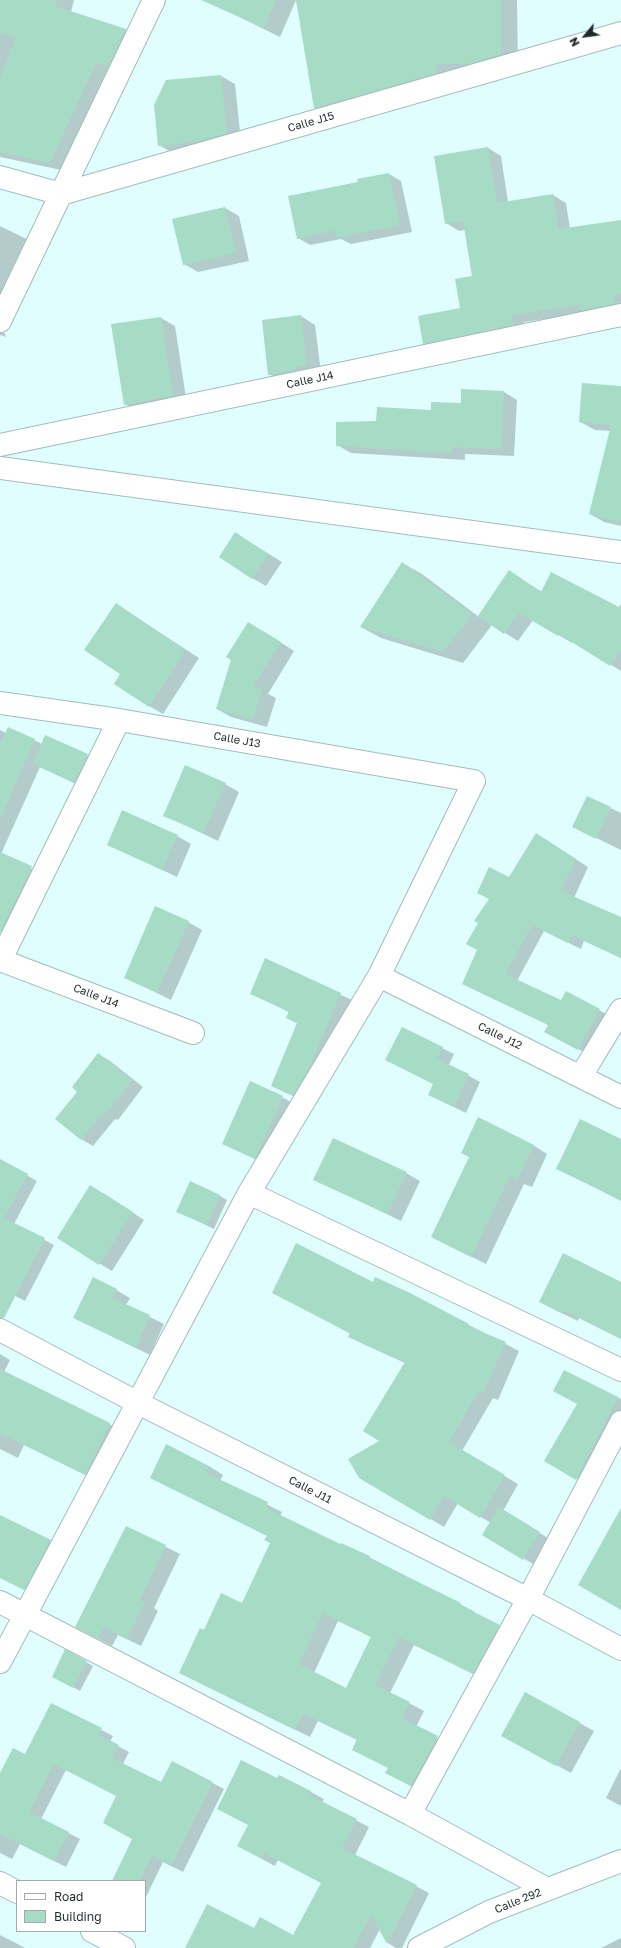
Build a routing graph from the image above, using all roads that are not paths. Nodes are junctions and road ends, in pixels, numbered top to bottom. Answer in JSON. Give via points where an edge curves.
{"nodes":[{"id":1,"x":154,"y":0,"type":"edge"},
{"id":2,"x":621,"y":33,"type":"edge"},
{"id":3,"x":0,"y":177,"type":"edge"},
{"id":4,"x":61,"y":194,"type":"junction"},
{"id":5,"x":621,"y":315,"type":"edge"},
{"id":6,"x":0,"y":321,"type":"edge"},
{"id":7,"x":0,"y":445,"type":"edge"},
{"id":8,"x":0,"y":468,"type":"edge"},
{"id":9,"x":621,"y":552,"type":"edge"},
{"id":10,"x":0,"y":703,"type":"edge"},
{"id":11,"x":119,"y":720,"type":"junction"},
{"id":12,"x":0,"y":961,"type":"edge"},
{"id":13,"x":379,"y":976,"type":"junction"},
{"id":14,"x":621,"y":1010,"type":"edge"},
{"id":15,"x":193,"y":1033,"type":"dead end"},
{"id":16,"x":581,"y":1076,"type":"junction"},
{"id":17,"x":621,"y":1097,"type":"edge"},
{"id":18,"x":249,"y":1193,"type":"junction"},
{"id":19,"x":0,"y":1330,"type":"edge"},
{"id":20,"x":621,"y":1370,"type":"edge"},
{"id":21,"x":138,"y":1403,"type":"junction"},
{"id":22,"x":621,"y":1422,"type":"edge"},
{"id":23,"x":528,"y":1599,"type":"junction"},
{"id":24,"x":0,"y":1602,"type":"edge"},
{"id":25,"x":24,"y":1614,"type":"junction"},
{"id":26,"x":621,"y":1648,"type":"edge"},
{"id":27,"x":0,"y":1662,"type":"edge"},
{"id":28,"x":410,"y":1814,"type":"junction"},
{"id":29,"x":621,"y":1861,"type":"edge"},
{"id":30,"x":0,"y":1883,"type":"edge"},
{"id":31,"x":547,"y":1889,"type":"junction"},
{"id":32,"x":16,"y":1891,"type":"edge"},
{"id":33,"x":94,"y":1932,"type":"edge"},
{"id":34,"x":124,"y":1948,"type":"edge"},
{"id":35,"x":419,"y":1948,"type":"edge"}],
"edges":[{"from":1,"to":4,"type":"street"},
{"from":2,"to":4,"type":"street","name":"Calle J15"},
{"from":3,"to":4,"type":"street"},
{"from":4,"to":6,"type":"street"},
{"from":5,"to":7,"type":"street","name":"Calle J14"},
{"from":8,"to":9,"type":"street"},
{"from":10,"to":11,"type":"street","name":"Calle J13"},
{"from":11,"to":12,"type":"street"},
{"from":11,"to":13,"type":"street","name":"Calle J13","via":[[474,781]]},
{"from":12,"to":15,"type":"street","name":"Calle J14"},
{"from":13,"to":16,"type":"street","name":"Calle J12"},
{"from":13,"to":18,"type":"street"},
{"from":14,"to":16,"type":"street"},
{"from":16,"to":17,"type":"street","name":"Calle J12"},
{"from":18,"to":20,"type":"street"},
{"from":18,"to":21,"type":"street"},
{"from":19,"to":21,"type":"street","name":"Calle J11"},
{"from":21,"to":23,"type":"street","name":"Calle J11"},
{"from":21,"to":25,"type":"street"},
{"from":22,"to":23,"type":"street"},
{"from":23,"to":26,"type":"street","name":"Calle J11"},
{"from":23,"to":28,"type":"street"},
{"from":24,"to":25,"type":"street"},
{"from":25,"to":27,"type":"street"},
{"from":25,"to":28,"type":"street"},
{"from":28,"to":31,"type":"street"},
{"from":29,"to":31,"type":"street","name":"Calle 292"},
{"from":30,"to":32,"type":"street"},
{"from":31,"to":35,"type":"street","name":"Calle 292","via":[[489,1912]]},
{"from":33,"to":34,"type":"street"}]}
